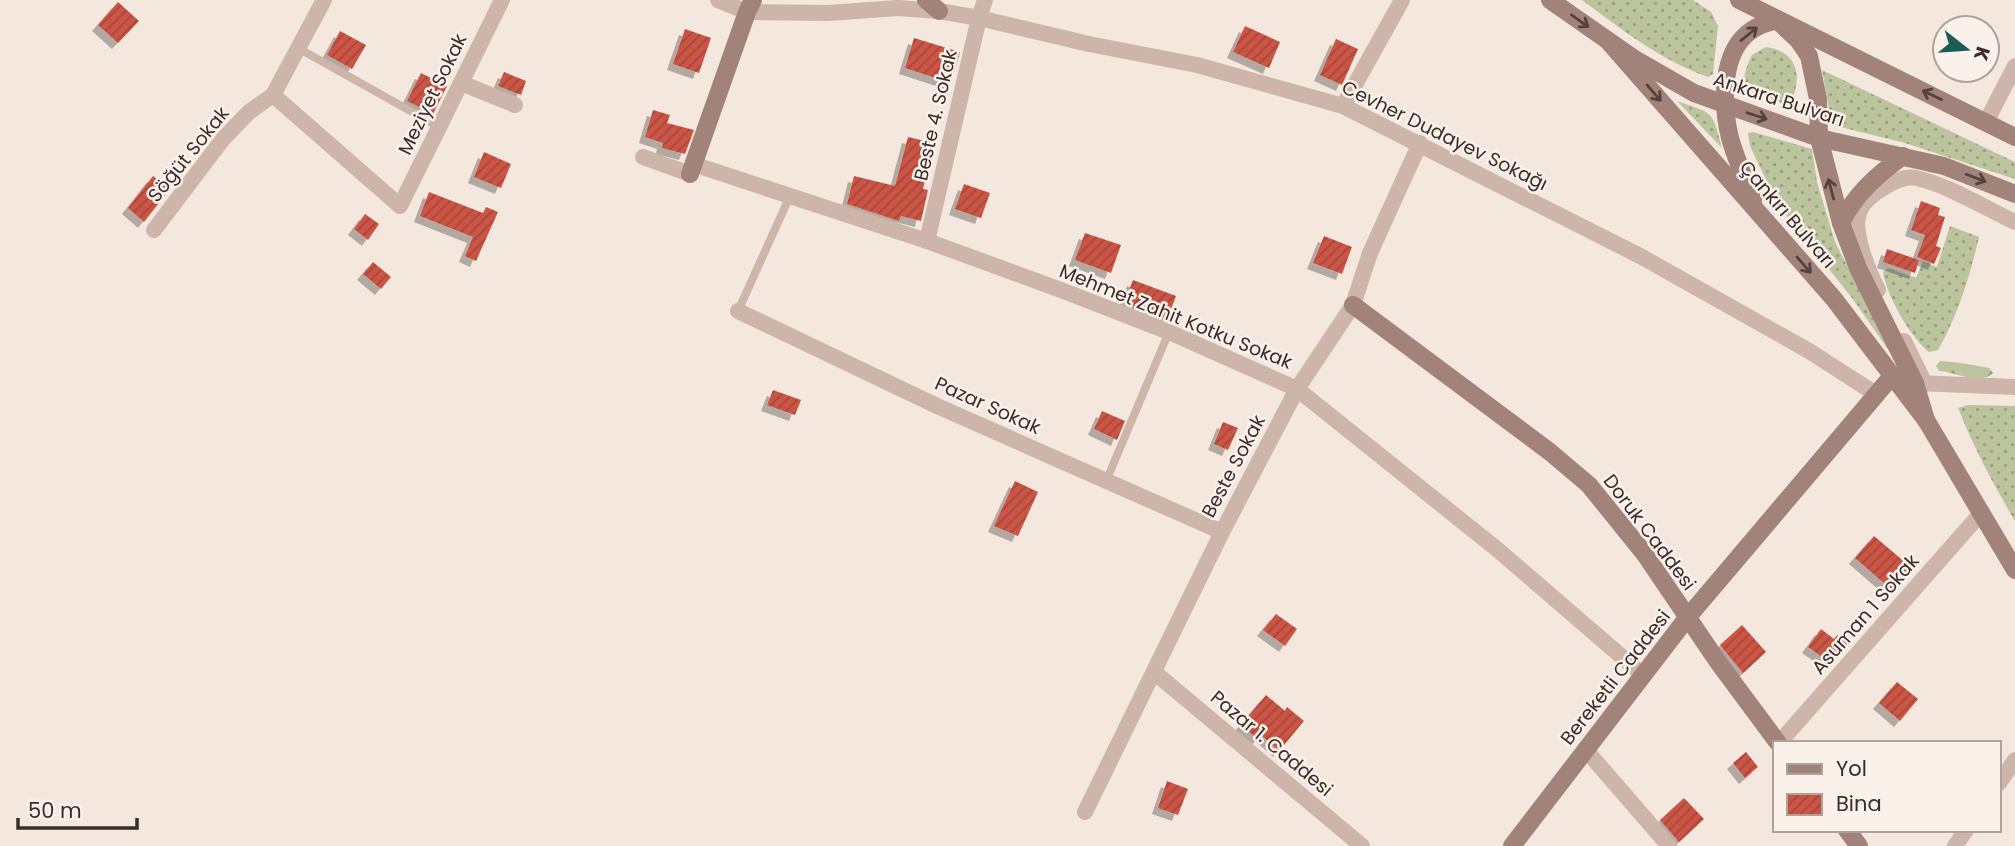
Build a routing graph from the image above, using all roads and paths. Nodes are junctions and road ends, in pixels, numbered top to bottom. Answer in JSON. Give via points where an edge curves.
{"nodes":[{"id":1,"x":324,"y":0,"type":"edge"},
{"id":2,"x":502,"y":0,"type":"edge"},
{"id":3,"x":718,"y":0,"type":"edge"},
{"id":4,"x":985,"y":0,"type":"edge"},
{"id":5,"x":1402,"y":0,"type":"edge"},
{"id":6,"x":1550,"y":0,"type":"edge"},
{"id":7,"x":1740,"y":0,"type":"edge"},
{"id":8,"x":750,"y":6,"type":"edge"},
{"id":9,"x":932,"y":6,"type":"edge"},
{"id":10,"x":979,"y":18,"type":"junction"},
{"id":11,"x":1777,"y":20,"type":"junction"},
{"id":12,"x":1609,"y":42,"type":"junction"},
{"id":13,"x":298,"y":48,"type":"junction"},
{"id":14,"x":2015,"y":66,"type":"edge"},
{"id":15,"x":461,"y":83,"type":"junction"},
{"id":16,"x":273,"y":95,"type":"junction"},
{"id":17,"x":514,"y":105,"type":"dead end"},
{"id":18,"x":1343,"y":106,"type":"junction"},
{"id":19,"x":1727,"y":106,"type":"junction"},
{"id":20,"x":1986,"y":122,"type":"junction"},
{"id":21,"x":439,"y":127,"type":"junction"},
{"id":22,"x":2015,"y":137,"type":"edge"},
{"id":23,"x":1819,"y":138,"type":"junction"},
{"id":24,"x":1420,"y":144,"type":"junction"},
{"id":25,"x":1903,"y":156,"type":"junction"},
{"id":26,"x":643,"y":157,"type":"dead end"},
{"id":27,"x":692,"y":169,"type":"junction"},
{"id":28,"x":2015,"y":194,"type":"edge"},
{"id":29,"x":790,"y":196,"type":"junction"},
{"id":30,"x":1758,"y":212,"type":"junction"},
{"id":31,"x":2015,"y":222,"type":"edge"},
{"id":32,"x":1841,"y":223,"type":"junction"},
{"id":33,"x":153,"y":230,"type":"dead end"},
{"id":34,"x":927,"y":241,"type":"junction"},
{"id":35,"x":1353,"y":305,"type":"junction"},
{"id":36,"x":738,"y":311,"type":"joint"},
{"id":37,"x":1169,"y":332,"type":"junction"},
{"id":38,"x":1892,"y":376,"type":"junction"},
{"id":39,"x":1920,"y":383,"type":"junction"},
{"id":40,"x":2015,"y":386,"type":"edge"},
{"id":41,"x":1297,"y":389,"type":"junction"},
{"id":42,"x":1877,"y":394,"type":"junction"},
{"id":43,"x":1926,"y":420,"type":"junction"},
{"id":44,"x":1107,"y":479,"type":"junction"},
{"id":45,"x":1982,"y":512,"type":"junction"},
{"id":46,"x":1222,"y":532,"type":"junction"},
{"id":47,"x":2015,"y":570,"type":"edge"},
{"id":48,"x":1688,"y":618,"type":"junction"},
{"id":49,"x":1154,"y":672,"type":"junction"},
{"id":50,"x":1643,"y":675,"type":"junction"},
{"id":51,"x":1777,"y":741,"type":"edge"},
{"id":52,"x":1780,"y":741,"type":"edge"},
{"id":53,"x":1585,"y":749,"type":"junction"},
{"id":54,"x":2015,"y":760,"type":"edge"},
{"id":55,"x":2001,"y":780,"type":"edge"},
{"id":56,"x":1085,"y":812,"type":"dead end"},
{"id":57,"x":1362,"y":846,"type":"edge"},
{"id":58,"x":1512,"y":846,"type":"edge"},
{"id":59,"x":1669,"y":846,"type":"edge"}],
"edges":[{"from":1,"to":13,"type":"street","name":"Söğüt Sokak"},
{"from":2,"to":15,"type":"street","name":"Meziyet Sokak"},
{"from":3,"to":8,"type":"street"},
{"from":4,"to":10,"type":"street","name":"Beste 4. Sokak"},
{"from":5,"to":18,"type":"street"},
{"from":6,"to":12,"type":"main road","name":"Ankara Bulvarı","one_way":true},
{"from":7,"to":11,"type":"main road"},
{"from":8,"to":9,"type":"street","name":"Cevher Dudayev Sokağı","via":[[828,13]]},
{"from":8,"to":27,"type":"main road"},
{"from":9,"to":10,"type":"street","name":"Cevher Dudayev Sokağı"},
{"from":10,"to":18,"type":"street","name":"Cevher Dudayev Sokağı","via":[[1197,65]]},
{"from":10,"to":34,"type":"street","name":"Beste 4. Sokak"},
{"from":19,"to":11,"type":"main road","one_way":true,"via":[[1728,70],[1737,44],[1753,29]]},
{"from":20,"to":11,"type":"main road","one_way":true},
{"from":11,"to":23,"type":"main road","name":"Çankırı Bulvarı","via":[[1809,56],[1818,99]]},
{"from":12,"to":19,"type":"main road","name":"Ankara Bulvarı","via":[[1666,79]]},
{"from":12,"to":30,"type":"main road","name":"Çankırı Bulvarı","one_way":true},
{"from":13,"to":16,"type":"street","name":"Söğüt Sokak"},
{"from":13,"to":21,"type":"lane"},
{"from":14,"to":20,"type":"street"},
{"from":15,"to":17,"type":"street"},
{"from":15,"to":21,"type":"street","name":"Meziyet Sokak"},
{"from":16,"to":21,"type":"street","name":"Meziyet Sokak","via":[[400,206]]},
{"from":16,"to":33,"type":"street","name":"Söğüt Sokak","via":[[248,112],[223,139]]},
{"from":18,"to":24,"type":"street","name":"Cevher Dudayev Sokağı"},
{"from":19,"to":23,"type":"main road","name":"Ankara Bulvarı","one_way":true},
{"from":19,"to":30,"type":"main road","via":[[1734,150]]},
{"from":20,"to":22,"type":"main road"},
{"from":23,"to":25,"type":"main road","name":"Ankara Bulvarı"},
{"from":32,"to":23,"type":"main road","name":"Çankırı Bulvarı","one_way":true},
{"from":24,"to":35,"type":"street","name":"Beste Sokak","via":[[1370,253]]},
{"from":24,"to":42,"type":"street","name":"Cevher Dudayev Sokağı","via":[[1642,257]]},
{"from":25,"to":28,"type":"main road","name":"Ankara Bulvarı","one_way":true,"via":[[1944,166]]},
{"from":25,"to":32,"type":"main road","via":[[1865,187]]},
{"from":26,"to":27,"type":"street","name":"Mehmet Zahit Kotku Sokak"},
{"from":27,"to":29,"type":"street","name":"Mehmet Zahit Kotku Sokak"},
{"from":29,"to":34,"type":"street","name":"Mehmet Zahit Kotku Sokak"},
{"from":29,"to":36,"type":"lane"},
{"from":30,"to":38,"type":"main road","name":"Çankırı Bulvarı","one_way":true,"via":[[1834,299]]},
{"from":31,"to":39,"type":"street","via":[[1915,178],[1881,188],[1859,212],[1858,234],[1871,278]]},
{"from":32,"to":39,"type":"main road","name":"Çankırı Bulvarı","via":[[1858,268]]},
{"from":34,"to":37,"type":"street","name":"Mehmet Zahit Kotku Sokak"},
{"from":35,"to":41,"type":"street","name":"Beste Sokak"},
{"from":35,"to":48,"type":"main road","name":"Doruk Caddesi","via":[[1589,485],[1644,553]]},
{"from":36,"to":44,"type":"street","name":"Pazar Sokak","via":[[937,406]]},
{"from":37,"to":41,"type":"street","name":"Mehmet Zahit Kotku Sokak"},
{"from":37,"to":44,"type":"lane"},
{"from":38,"to":42,"type":"main road","name":"Bereketli Caddesi"},
{"from":38,"to":43,"type":"main road","name":"Çankırı Bulvarı"},
{"from":39,"to":40,"type":"street"},
{"from":39,"to":43,"type":"main road","name":"Çankırı Bulvarı"},
{"from":41,"to":46,"type":"street","name":"Beste Sokak"},
{"from":41,"to":50,"type":"street","name":"Mehmet Zahit Kotku Sokak","via":[[1498,550]]},
{"from":42,"to":48,"type":"main road","name":"Bereketli Caddesi"},
{"from":43,"to":45,"type":"main road","name":"Çankırı Bulvarı"},
{"from":44,"to":46,"type":"street","name":"Pazar Sokak"},
{"from":45,"to":47,"type":"main road","name":"Çankırı Bulvarı"},
{"from":45,"to":52,"type":"street","name":"Asuman 1 Sokak"},
{"from":46,"to":49,"type":"street","name":"Beste Sokak"},
{"from":48,"to":50,"type":"main road","name":"Bereketli Caddesi"},
{"from":48,"to":51,"type":"main road","name":"Doruk Caddesi"},
{"from":49,"to":56,"type":"street","name":"Beste Sokak"},
{"from":49,"to":57,"type":"street","name":"Pazar 1. Caddesi"},
{"from":50,"to":53,"type":"main road","name":"Bereketli Caddesi"},
{"from":53,"to":58,"type":"main road","name":"Bereketli Caddesi"},
{"from":53,"to":59,"type":"street"},
{"from":54,"to":55,"type":"street"}]}
